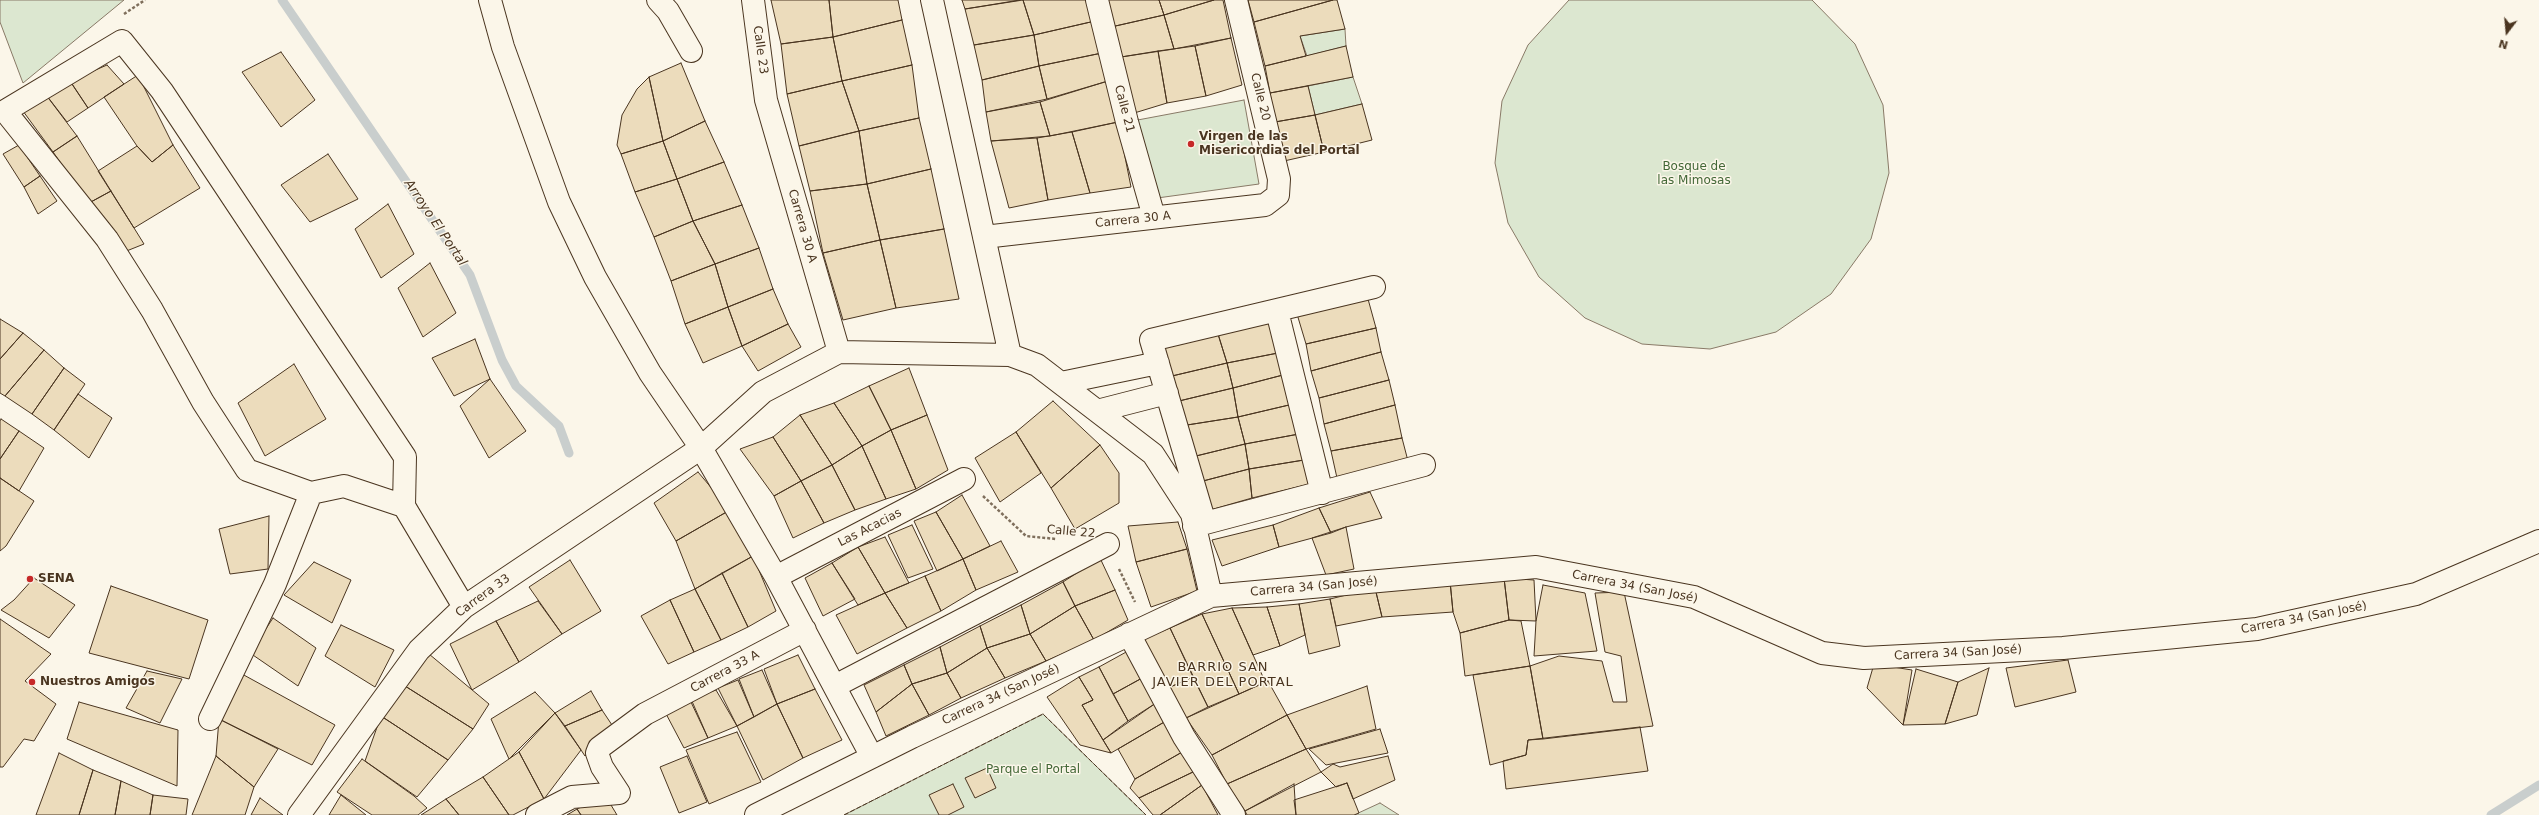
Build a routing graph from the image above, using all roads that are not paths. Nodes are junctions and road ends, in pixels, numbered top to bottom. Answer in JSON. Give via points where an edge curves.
{"nodes":[{"id":1,"x":658,"y":0,"type":"edge"},
{"id":2,"x":753,"y":0,"type":"edge"},
{"id":3,"x":932,"y":0,"type":"edge"},
{"id":4,"x":1097,"y":0,"type":"edge"},
{"id":5,"x":1236,"y":0,"type":"edge"},
{"id":6,"x":496,"y":2,"type":"edge"},
{"id":7,"x":691,"y":52,"type":"dead end"},
{"id":8,"x":766,"y":100,"type":"joint"},
{"id":9,"x":1278,"y":195,"type":"joint"},
{"id":10,"x":1154,"y":217,"type":"junction"},
{"id":11,"x":984,"y":237,"type":"junction"},
{"id":12,"x":1374,"y":286,"type":"dead end"},
{"id":13,"x":1277,"y":311,"type":"junction"},
{"id":14,"x":839,"y":352,"type":"junction"},
{"id":15,"x":1010,"y":355,"type":"junction"},
{"id":16,"x":1158,"y":363,"type":"junction"},
{"id":17,"x":1061,"y":383,"type":"junction"},
{"id":18,"x":1167,"y":393,"type":"junction"},
{"id":19,"x":1097,"y":411,"type":"junction"},
{"id":20,"x":701,"y":448,"type":"junction"},
{"id":21,"x":1424,"y":465,"type":"dead end"},
{"id":22,"x":964,"y":479,"type":"road end"},
{"id":23,"x":311,"y":493,"type":"junction"},
{"id":24,"x":1322,"y":493,"type":"junction"},
{"id":25,"x":404,"y":506,"type":"junction"},
{"id":26,"x":1200,"y":524,"type":"junction"},
{"id":27,"x":2539,"y":541,"type":"edge"},
{"id":28,"x":1108,"y":544,"type":"road end"},
{"id":29,"x":776,"y":577,"type":"junction"},
{"id":30,"x":1211,"y":596,"type":"junction"},
{"id":31,"x":464,"y":607,"type":"junction"},
{"id":32,"x":805,"y":630,"type":"junction"},
{"id":33,"x":1137,"y":630,"type":"junction"},
{"id":34,"x":835,"y":686,"type":"junction"},
{"id":35,"x":210,"y":719,"type":"dead end"},
{"id":36,"x":872,"y":757,"type":"junction"},
{"id":37,"x":769,"y":812,"type":"edge"},
{"id":38,"x":299,"y":815,"type":"edge"},
{"id":39,"x":537,"y":815,"type":"edge"},
{"id":40,"x":1234,"y":815,"type":"edge"}],
"edges":[{"from":1,"to":7,"type":"street","via":[[668,12]]},
{"from":2,"to":8,"type":"street","name":"Calle 23"},
{"from":3,"to":11,"type":"street"},
{"from":4,"to":10,"type":"street","name":"Calle 21"},
{"from":5,"to":9,"type":"street","name":"Calle 20","via":[[1279,178]]},
{"from":6,"to":20,"type":"street","via":[[503,47],[559,202],[595,276],[650,373]]},
{"from":8,"to":14,"type":"street","name":"Carrera 30 A"},
{"from":9,"to":10,"type":"street","name":"Carrera 30 A","via":[[1265,205]]},
{"from":10,"to":11,"type":"street","name":"Carrera 30 A"},
{"from":11,"to":15,"type":"street"},
{"from":12,"to":13,"type":"street"},
{"from":13,"to":16,"type":"street","via":[[1151,340]]},
{"from":13,"to":24,"type":"street"},
{"from":14,"to":15,"type":"street"},
{"from":14,"to":20,"type":"street","name":"Carrera 33","via":[[762,392]]},
{"from":15,"to":17,"type":"street","via":[[1037,365]]},
{"from":16,"to":17,"type":"street"},
{"from":16,"to":18,"type":"street"},
{"from":17,"to":19,"type":"street"},
{"from":18,"to":19,"type":"street"},
{"from":18,"to":26,"type":"street"},
{"from":19,"to":26,"type":"street","via":[[1153,454]]},
{"from":20,"to":29,"type":"street"},
{"from":20,"to":31,"type":"street","name":"Carrera 33"},
{"from":21,"to":24,"type":"street"},
{"from":22,"to":29,"type":"street","name":"Las Acacias"},
{"from":23,"to":25,"type":"street","via":[[344,486]]},
{"from":23,"to":25,"type":"street","via":[[247,470],[107,239],[5,110],[122,41],[162,91],[405,457]]},
{"from":23,"to":35,"type":"street","via":[[274,584]]},
{"from":24,"to":26,"type":"street"},
{"from":25,"to":31,"type":"street"},
{"from":26,"to":30,"type":"street"},
{"from":27,"to":30,"type":"street","name":"Carrera 34 (San José)","via":[[2416,594],[2258,629],[2063,648],[1864,658],[1822,652],[1694,597],[1536,567]]},
{"from":28,"to":34,"type":"street"},
{"from":29,"to":32,"type":"street"},
{"from":30,"to":33,"type":"street","name":"Carrera 34 (San José)"},
{"from":31,"to":38,"type":"street","name":"Carrera 33","via":[[419,650]]},
{"from":32,"to":34,"type":"street"},
{"from":32,"to":39,"type":"street","name":"Carrera 33 A","via":[[645,714],[599,748],[597,753],[602,767],[619,793],[572,797]]},
{"from":33,"to":36,"type":"street","name":"Carrera 34 (San José)"},
{"from":33,"to":40,"type":"street","via":[[1184,737]]},
{"from":34,"to":36,"type":"street"},
{"from":36,"to":37,"type":"street","name":"Carrera 34 (San José)"}]}
